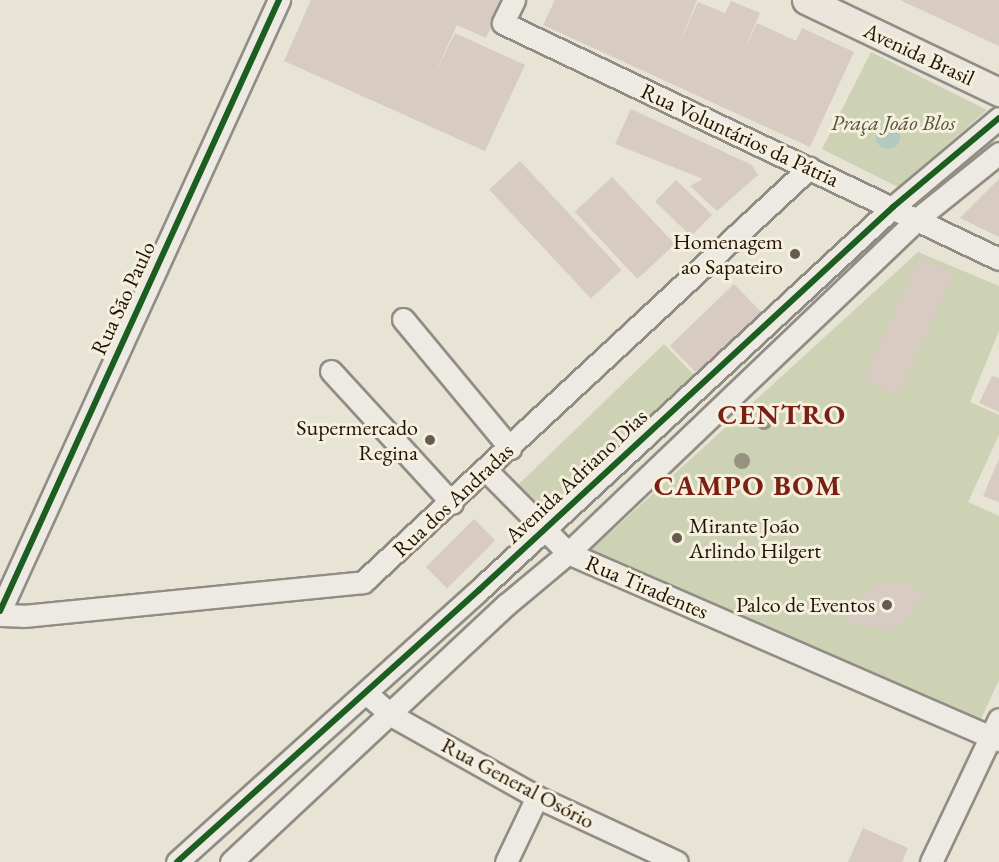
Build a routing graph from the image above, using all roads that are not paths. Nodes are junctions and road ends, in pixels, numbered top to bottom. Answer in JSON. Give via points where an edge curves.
{"nodes":[{"id":1,"x":279,"y":0,"type":"edge"},
{"id":2,"x":514,"y":0,"type":"edge"},
{"id":3,"x":806,"y":0,"type":"edge"},
{"id":4,"x":999,"y":92,"type":"edge"},
{"id":5,"x":999,"y":118,"type":"edge"},
{"id":6,"x":999,"y":153,"type":"edge"},
{"id":7,"x":809,"y":168,"type":"junction"},
{"id":8,"x":893,"y":207,"type":"junction"},
{"id":9,"x":917,"y":219,"type":"junction"},
{"id":10,"x":999,"y":259,"type":"edge"},
{"id":11,"x":403,"y":319,"type":"dead end"},
{"id":12,"x":331,"y":371,"type":"dead end"},
{"id":13,"x":698,"y":388,"type":"junction"},
{"id":14,"x":718,"y":410,"type":"junction"},
{"id":15,"x":510,"y":448,"type":"junction"},
{"id":16,"x":486,"y":470,"type":"junction"},
{"id":17,"x":452,"y":503,"type":"junction"},
{"id":18,"x":543,"y":531,"type":"junction"},
{"id":19,"x":568,"y":553,"type":"junction"},
{"id":20,"x":0,"y":613,"type":"edge"},
{"id":21,"x":366,"y":693,"type":"junction"},
{"id":22,"x":391,"y":715,"type":"junction"},
{"id":23,"x":996,"y":732,"type":"edge"},
{"id":24,"x":537,"y":797,"type":"junction"},
{"id":25,"x":177,"y":862,"type":"edge"},
{"id":26,"x":231,"y":862,"type":"edge"},
{"id":27,"x":506,"y":862,"type":"edge"},
{"id":28,"x":677,"y":862,"type":"edge"},
{"id":29,"x":931,"y":862,"type":"edge"}],
"edges":[{"from":1,"to":20,"type":"street","name":"Rua São Paulo"},
{"from":2,"to":7,"type":"street","name":"Rua Voluntários da Pátria","via":[[503,23]]},
{"from":3,"to":4,"type":"main road","name":"Avenida Brasil"},
{"from":5,"to":8,"type":"street","name":"Avenida Adriano Dias"},
{"from":6,"to":9,"type":"street"},
{"from":7,"to":8,"type":"street","name":"Rua Voluntários da Pátria"},
{"from":7,"to":15,"type":"street","name":"Rua dos Andradas"},
{"from":8,"to":9,"type":"street","name":"Rua Voluntários da Pátria"},
{"from":8,"to":13,"type":"street","name":"Avenida Adriano Dias"},
{"from":9,"to":10,"type":"street","name":"Rua Voluntários da Pátria"},
{"from":9,"to":14,"type":"street"},
{"from":11,"to":15,"type":"street"},
{"from":12,"to":17,"type":"street"},
{"from":13,"to":14,"type":"street"},
{"from":13,"to":18,"type":"street","name":"Avenida Adriano Dias"},
{"from":14,"to":19,"type":"street"},
{"from":15,"to":16,"type":"street","name":"Rua dos Andradas"},
{"from":16,"to":17,"type":"street","name":"Rua dos Andradas"},
{"from":16,"to":18,"type":"street","name":"Rua Tiradentes"},
{"from":17,"to":20,"type":"street","name":"Rua dos Andradas","via":[[363,582],[24,616]]},
{"from":18,"to":19,"type":"street","name":"Rua Tiradentes"},
{"from":18,"to":21,"type":"street","name":"Avenida Adriano Dias"},
{"from":19,"to":22,"type":"street","via":[[507,604]]},
{"from":19,"to":23,"type":"street","name":"Rua Tiradentes"},
{"from":21,"to":22,"type":"street","name":"Rua General Osório"},
{"from":21,"to":25,"type":"street","name":"Avenida Adriano Dias"},
{"from":22,"to":24,"type":"street","name":"Rua General Osório"},
{"from":22,"to":26,"type":"street"},
{"from":23,"to":29,"type":"street"},
{"from":24,"to":27,"type":"street"},
{"from":24,"to":28,"type":"street","name":"Rua General Osório"}]}
